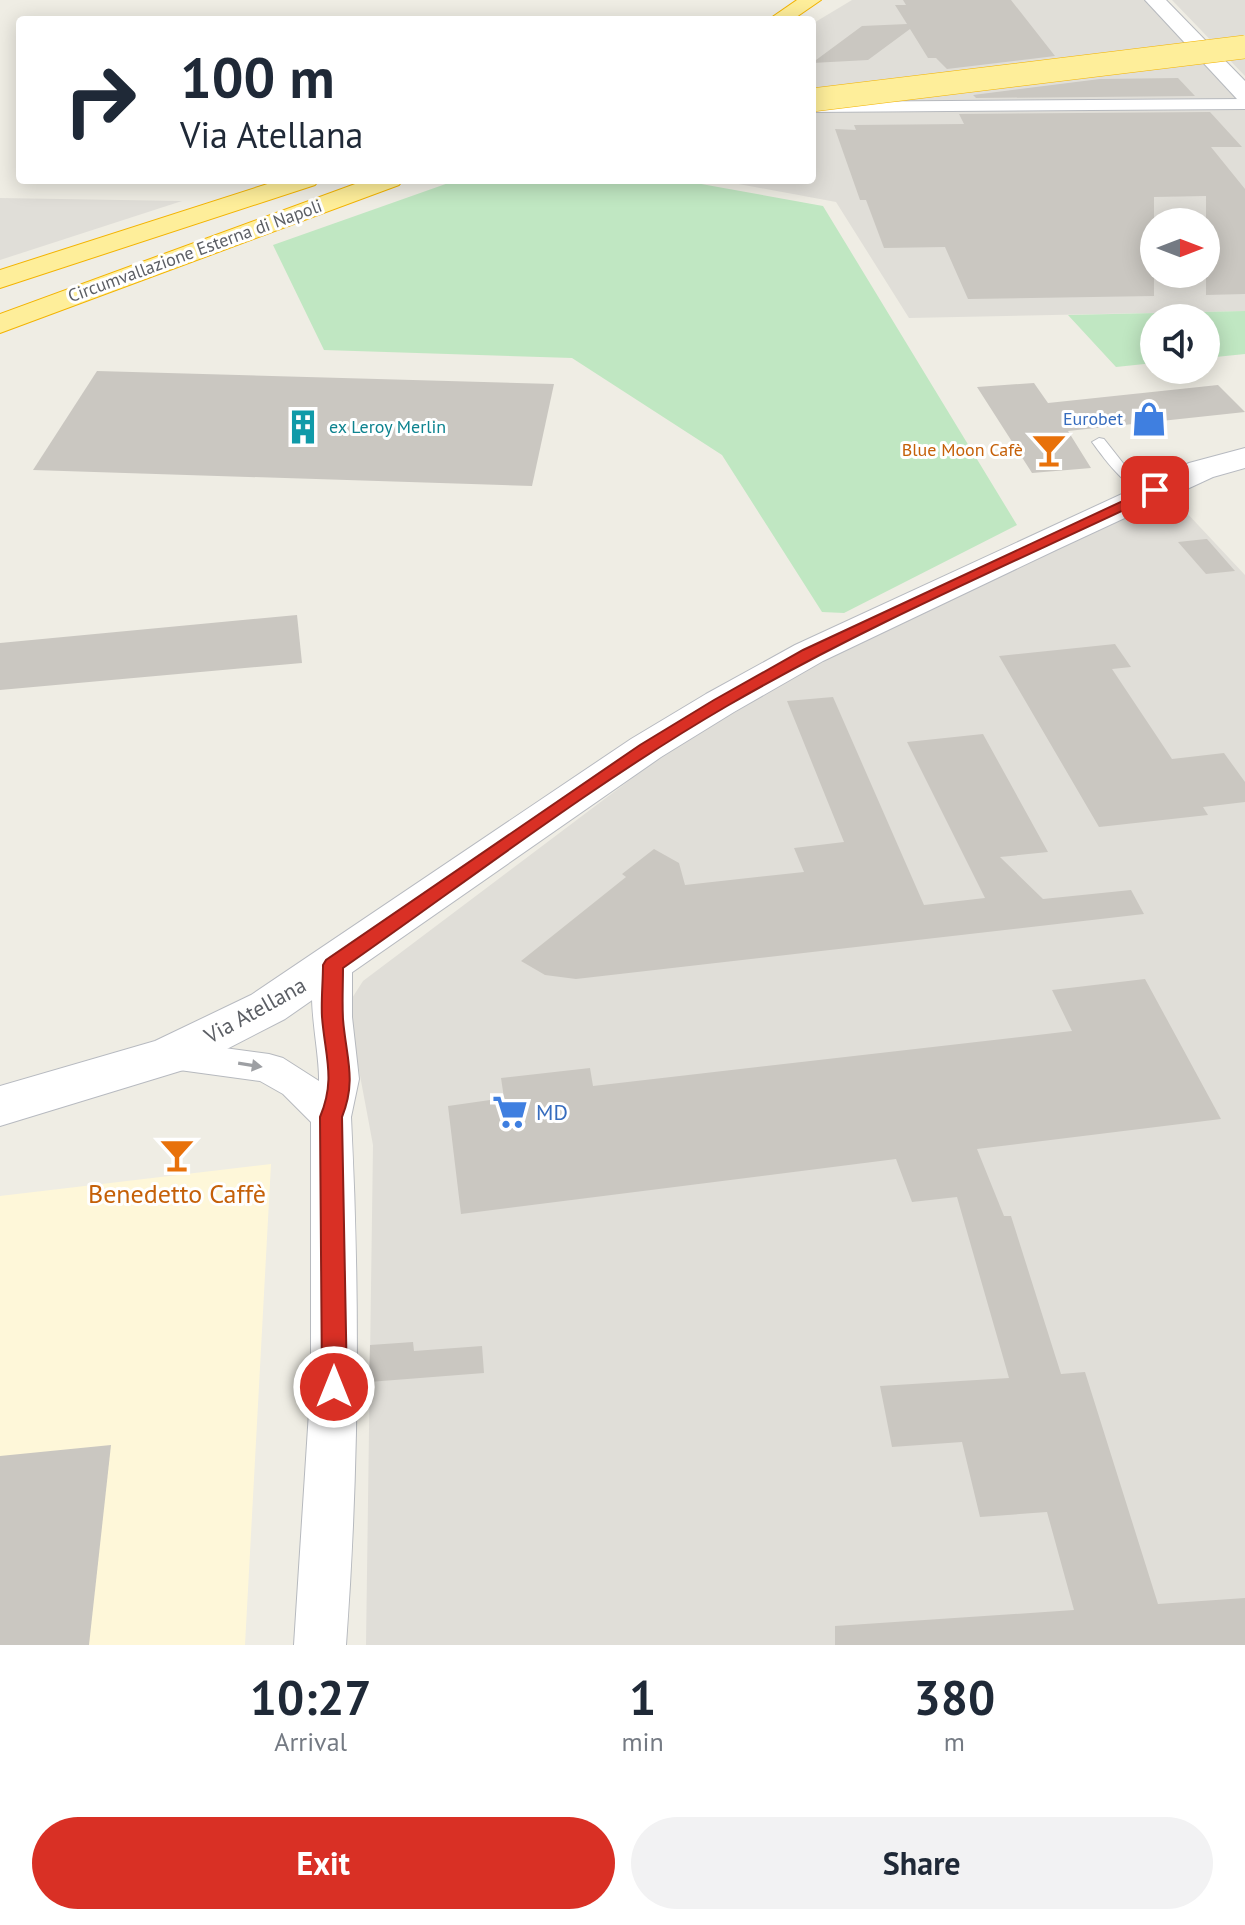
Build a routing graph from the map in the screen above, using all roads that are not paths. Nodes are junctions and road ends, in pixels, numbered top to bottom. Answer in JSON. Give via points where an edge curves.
{"nodes":[{"id":1,"x":811,"y":0,"type":"edge"},
{"id":2,"x":1155,"y":0,"type":"edge"},
{"id":3,"x":834,"y":2,"type":"edge"},
{"id":4,"x":785,"y":16,"type":"edge"},
{"id":5,"x":811,"y":16,"type":"edge"},
{"id":6,"x":1245,"y":39,"type":"edge"},
{"id":7,"x":1245,"y":47,"type":"edge"},
{"id":8,"x":816,"y":91,"type":"edge"},
{"id":9,"x":1245,"y":94,"type":"edge"},
{"id":10,"x":816,"y":100,"type":"edge"},
{"id":11,"x":1245,"y":104,"type":"edge"},
{"id":12,"x":816,"y":107,"type":"edge"},
{"id":13,"x":263,"y":184,"type":"edge"},
{"id":14,"x":293,"y":184,"type":"edge"},
{"id":15,"x":340,"y":184,"type":"edge"},
{"id":16,"x":379,"y":184,"type":"edge"},
{"id":17,"x":0,"y":269,"type":"edge"},
{"id":18,"x":0,"y":280,"type":"edge"},
{"id":19,"x":0,"y":298,"type":"edge"},
{"id":20,"x":0,"y":324,"type":"edge"},
{"id":21,"x":1099,"y":442,"type":"dead end"},
{"id":22,"x":1245,"y":458,"type":"edge"},
{"id":23,"x":1155,"y":490,"type":"junction"},
{"id":24,"x":333,"y":965,"type":"junction"},
{"id":25,"x":172,"y":1055,"type":"junction"},
{"id":26,"x":0,"y":1106,"type":"edge"},
{"id":27,"x":331,"y":1117,"type":"junction"},
{"id":28,"x":320,"y":1645,"type":"edge"}],
"edges":[{"from":1,"to":4,"type":"highway"},
{"from":2,"to":9,"type":"main road"},
{"from":3,"to":5,"type":"highway"},
{"from":6,"to":8,"type":"highway"},
{"from":7,"to":10,"type":"highway","bridge":true},
{"from":11,"to":12,"type":"street"},
{"from":13,"to":17,"type":"highway","name":"Circumvallazione Esterna di Napoli"},
{"from":14,"to":18,"type":"highway"},
{"from":15,"to":19,"type":"highway"},
{"from":16,"to":20,"type":"highway","name":"Circumvallazione Esterna di Napoli"},
{"from":21,"to":23,"type":"lane","via":[[1125,475]]},
{"from":22,"to":23,"type":"main road","name":"Via Atellana"},
{"from":23,"to":24,"type":"main road","name":"Via Atellana","via":[[809,653],[720,703],[646,748]]},
{"from":24,"to":25,"type":"main road","name":"Via Atellana","via":[[268,1007]]},
{"from":24,"to":27,"type":"street","via":[[341,1075]]},
{"from":25,"to":26,"type":"main road","name":"Via Atellana"},
{"from":25,"to":27,"type":"street","one_way":true,"via":[[269,1068],[297,1084]]},
{"from":27,"to":28,"type":"street","via":[[334,1387]]}]}
